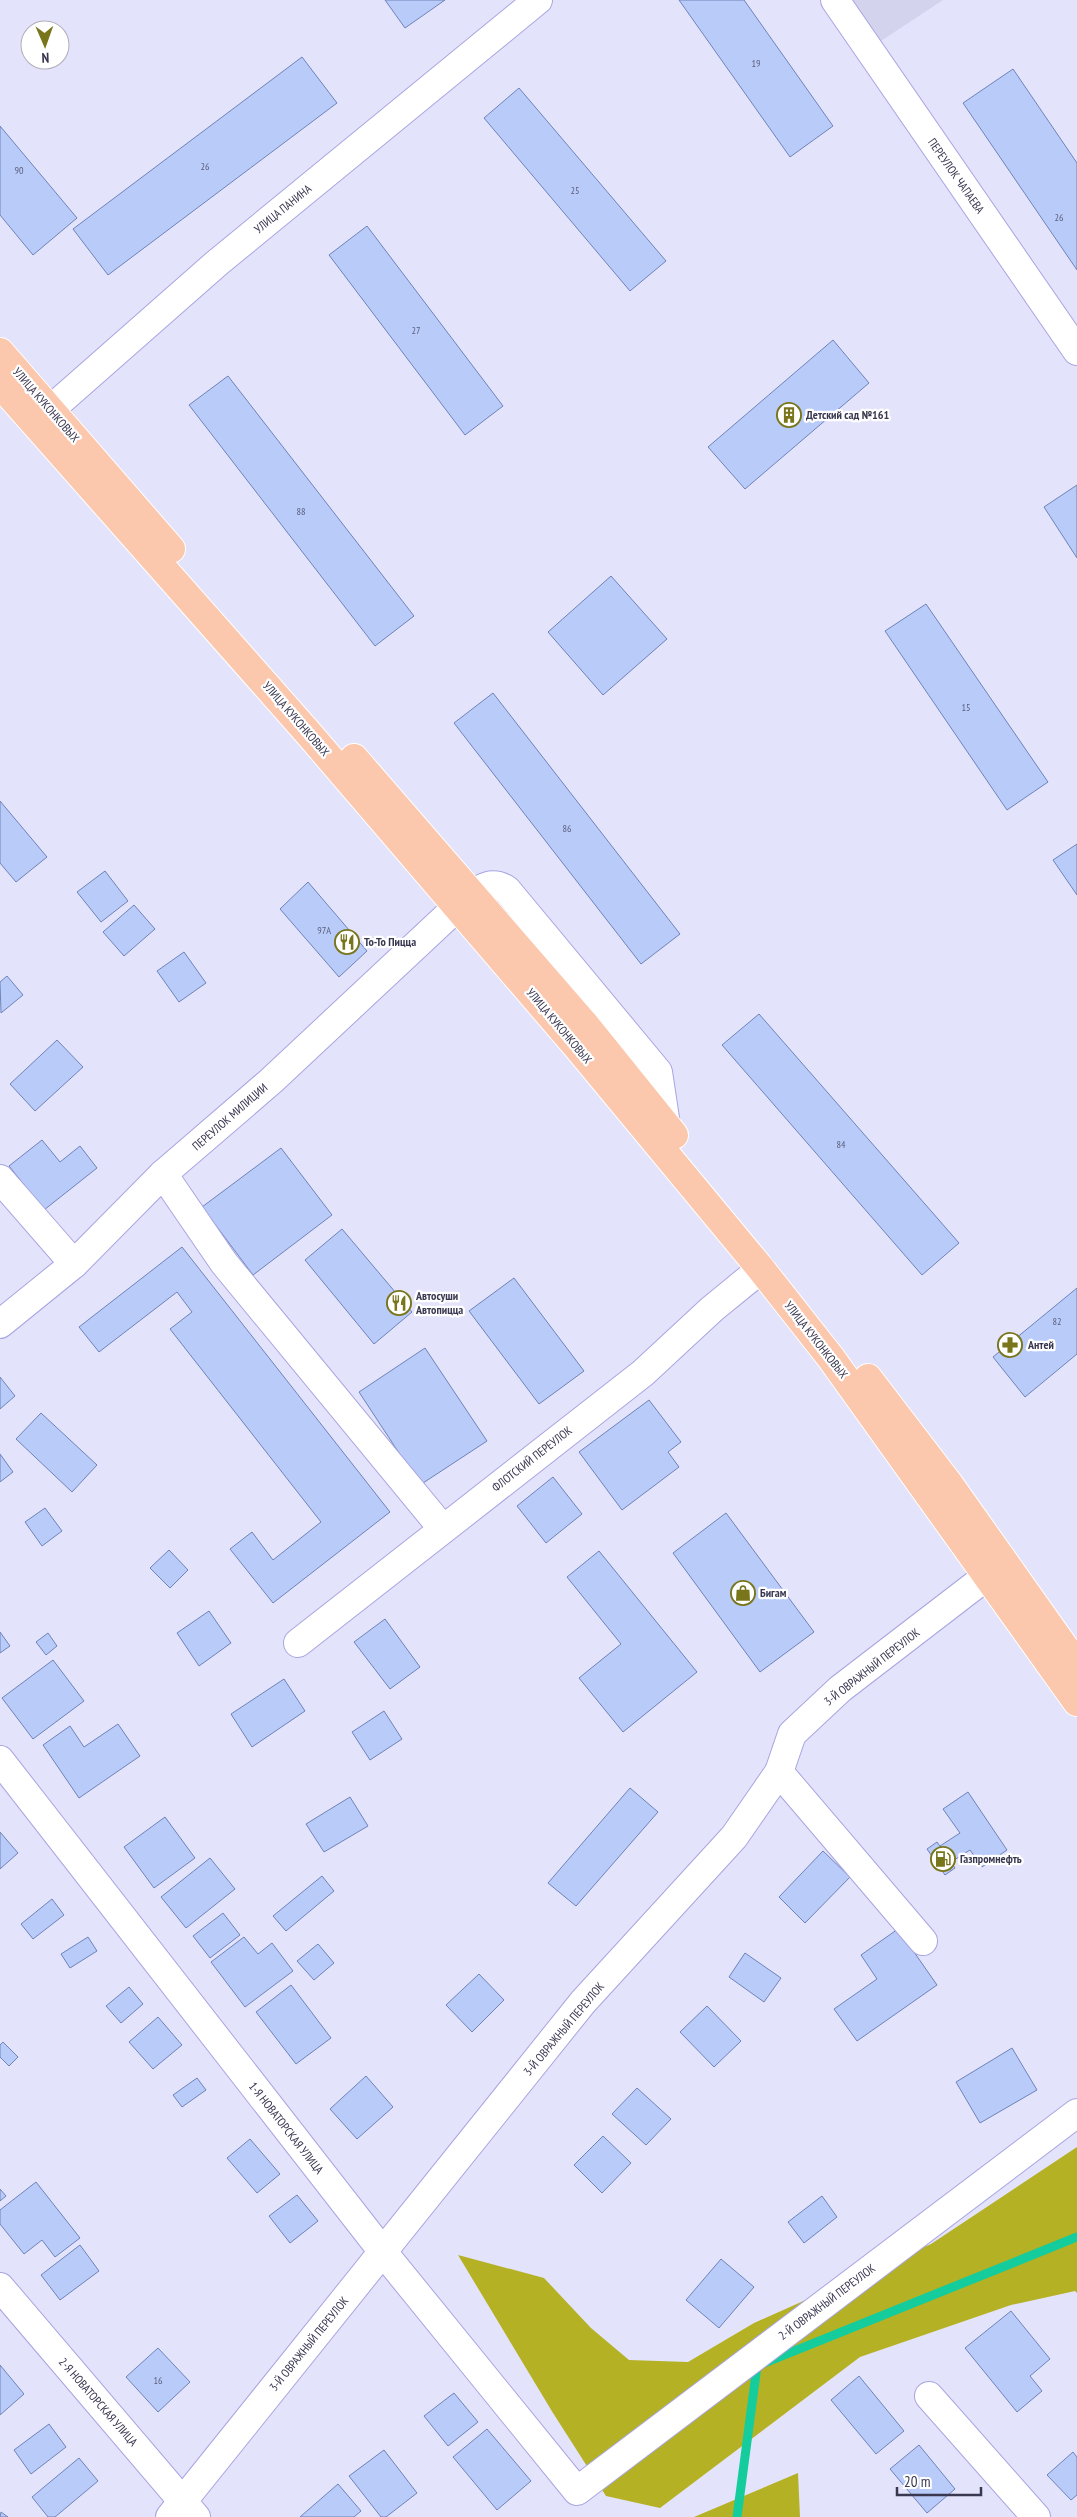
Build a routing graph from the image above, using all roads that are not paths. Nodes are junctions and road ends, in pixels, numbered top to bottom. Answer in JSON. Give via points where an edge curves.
{"nodes":[{"id":1,"x":538,"y":0,"type":"edge"},
{"id":2,"x":835,"y":0,"type":"edge"},
{"id":3,"x":1077,"y":351,"type":"edge"},
{"id":4,"x":0,"y":352,"type":"edge"},
{"id":5,"x":0,"y":384,"type":"edge"},
{"id":6,"x":42,"y":417,"type":"junction"},
{"id":7,"x":465,"y":900,"type":"junction"},
{"id":8,"x":163,"y":1174,"type":"junction"},
{"id":9,"x":0,"y":1178,"type":"edge"},
{"id":10,"x":74,"y":1264,"type":"junction"},
{"id":11,"x":761,"y":1269,"type":"junction"},
{"id":12,"x":0,"y":1324,"type":"edge"},
{"id":13,"x":443,"y":1529,"type":"junction"},
{"id":14,"x":987,"y":1576,"type":"junction"},
{"id":15,"x":298,"y":1643,"type":"dead end"},
{"id":16,"x":1074,"y":1654,"type":"edge"},
{"id":17,"x":1077,"y":1702,"type":"edge"},
{"id":18,"x":0,"y":1760,"type":"edge"},
{"id":19,"x":780,"y":1772,"type":"junction"},
{"id":20,"x":922,"y":1941,"type":"dead end"},
{"id":21,"x":1077,"y":2113,"type":"edge"},
{"id":22,"x":383,"y":2252,"type":"junction"},
{"id":23,"x":0,"y":2287,"type":"edge"},
{"id":24,"x":929,"y":2396,"type":"dead end"},
{"id":25,"x":578,"y":2491,"type":"joint"},
{"id":26,"x":183,"y":2512,"type":"edge"},
{"id":27,"x":1036,"y":2517,"type":"edge"}],
"edges":[{"from":1,"to":6,"type":"street","name":"УЛИЦА ПАНИНА","via":[[217,263]]},
{"from":2,"to":3,"type":"street","name":"ПЕРЕУЛОК ЧАПАЕВА"},
{"from":4,"to":6,"type":"main road","name":"УЛИЦА КУКОНКОВЫХ"},
{"from":5,"to":6,"type":"main road","name":"УЛИЦА КУКОНКОВЫХ"},
{"from":6,"to":7,"type":"main road","name":"УЛИЦА КУКОНКОВЫХ","via":[[309,734]]},
{"from":7,"to":8,"type":"street","name":"ПЕРЕУЛОК МИЛИЦИИ","via":[[271,1081]]},
{"from":7,"to":11,"type":"main road","name":"УЛИЦА КУКОНКОВЫХ","via":[[578,1048]]},
{"from":7,"to":16,"type":"main road","name":"УЛИЦА КУКОНКОВЫХ","via":[[587,1027],[854,1360]]},
{"from":8,"to":10,"type":"street","name":"ПЕРЕУЛОК МИЛИЦИИ"},
{"from":8,"to":13,"type":"street","via":[[224,1263]]},
{"from":9,"to":10,"type":"street"},
{"from":10,"to":12,"type":"street","name":"ПЕРЕУЛОК МИЛИЦИИ"},
{"from":11,"to":13,"type":"street","name":"ФЛОТСКИЙ ПЕРЕУЛОК","via":[[643,1373]]},
{"from":11,"to":14,"type":"main road","name":"УЛИЦА КУКОНКОВЫХ","via":[[831,1358]]},
{"from":13,"to":15,"type":"street","name":"ФЛОТСКИЙ ПЕРЕУЛОК"},
{"from":14,"to":17,"type":"main road","name":"УЛИЦА КУКОНКОВЫХ"},
{"from":14,"to":19,"type":"street","name":"3-Й ОВРАЖНЫЙ ПЕРЕУЛОК","via":[[840,1689],[792,1734]]},
{"from":18,"to":22,"type":"street","name":"1-Я НОВАТОРСКАЯ УЛИЦА"},
{"from":19,"to":20,"type":"street"},
{"from":19,"to":22,"type":"street","name":"3-Й ОВРАЖНЫЙ ПЕРЕУЛОК","via":[[734,1837],[583,2002]]},
{"from":21,"to":25,"type":"street","name":"2-Й ОВРАЖНЫЙ ПЕРЕУЛОК"},
{"from":22,"to":25,"type":"street","name":"1-Я НОВАТОРСКАЯ УЛИЦА"},
{"from":22,"to":26,"type":"street","name":"3-Й ОВРАЖНЫЙ ПЕРЕУЛОК"},
{"from":23,"to":26,"type":"street","name":"2-Я НОВАТОРСКАЯ УЛИЦА"},
{"from":24,"to":27,"type":"street"}]}
